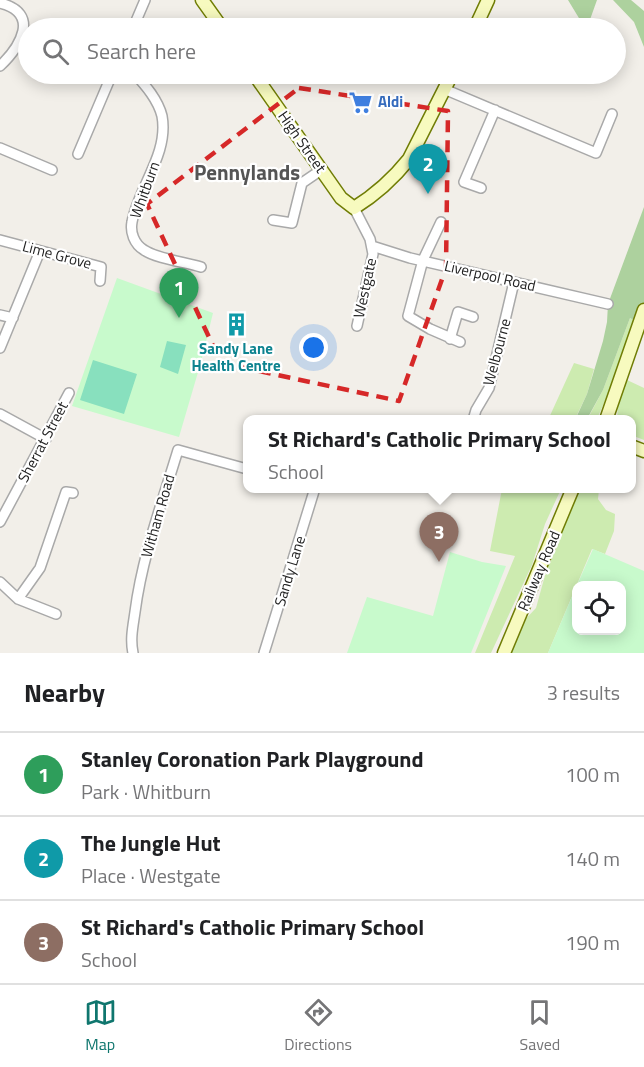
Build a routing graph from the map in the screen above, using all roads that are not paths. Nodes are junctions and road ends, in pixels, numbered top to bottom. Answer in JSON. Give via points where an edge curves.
{"nodes":[{"id":1,"x":145,"y":0,"type":"edge"},
{"id":2,"x":202,"y":0,"type":"edge"},
{"id":3,"x":488,"y":0,"type":"edge"},
{"id":4,"x":0,"y":3,"type":"edge"},
{"id":5,"x":22,"y":18,"type":"edge"},
{"id":6,"x":137,"y":18,"type":"edge"},
{"id":7,"x":215,"y":18,"type":"edge"},
{"id":8,"x":479,"y":18,"type":"edge"},
{"id":9,"x":18,"y":48,"type":"edge"},
{"id":10,"x":0,"y":66,"type":"edge"},
{"id":11,"x":108,"y":84,"type":"edge"},
{"id":12,"x":142,"y":84,"type":"edge"},
{"id":13,"x":261,"y":84,"type":"edge"},
{"id":14,"x":447,"y":84,"type":"edge"},
{"id":15,"x":444,"y":89,"type":"junction"},
{"id":16,"x":495,"y":110,"type":"junction"},
{"id":17,"x":612,"y":114,"type":"dead end"},
{"id":18,"x":0,"y":148,"type":"edge"},
{"id":19,"x":78,"y":154,"type":"dead end"},
{"id":20,"x":52,"y":170,"type":"dead end"},
{"id":21,"x":321,"y":170,"type":"junction"},
{"id":22,"x":482,"y":188,"type":"dead end"},
{"id":23,"x":354,"y":208,"type":"junction"},
{"id":24,"x":273,"y":220,"type":"dead end"},
{"id":25,"x":441,"y":222,"type":"dead end"},
{"id":26,"x":0,"y":240,"type":"edge"},
{"id":27,"x":372,"y":246,"type":"junction"},
{"id":28,"x":40,"y":251,"type":"junction"},
{"id":29,"x":423,"y":261,"type":"junction"},
{"id":30,"x":201,"y":267,"type":"dead end"},
{"id":31,"x":100,"y":281,"type":"dead end"},
{"id":32,"x":514,"y":282,"type":"junction"},
{"id":33,"x":608,"y":304,"type":"dead end"},
{"id":34,"x":644,"y":310,"type":"edge"},
{"id":35,"x":0,"y":315,"type":"edge"},
{"id":36,"x":473,"y":317,"type":"dead end"},
{"id":37,"x":13,"y":318,"type":"junction"},
{"id":38,"x":357,"y":326,"type":"dead end"},
{"id":39,"x":450,"y":339,"type":"junction"},
{"id":40,"x":460,"y":342,"type":"dead end"},
{"id":41,"x":0,"y":348,"type":"edge"},
{"id":42,"x":69,"y":393,"type":"dead end"},
{"id":43,"x":0,"y":414,"type":"edge"},
{"id":44,"x":474,"y":415,"type":"edge"},
{"id":45,"x":608,"y":415,"type":"edge"},
{"id":46,"x":46,"y":439,"type":"junction"},
{"id":47,"x":243,"y":467,"type":"edge"},
{"id":48,"x":73,"y":493,"type":"dead end"},
{"id":49,"x":314,"y":493,"type":"edge"},
{"id":50,"x":571,"y":493,"type":"edge"},
{"id":51,"x":0,"y":522,"type":"edge"},
{"id":52,"x":0,"y":582,"type":"edge"},
{"id":53,"x":18,"y":598,"type":"junction"},
{"id":54,"x":56,"y":614,"type":"dead end"},
{"id":55,"x":133,"y":653,"type":"edge"},
{"id":56,"x":264,"y":653,"type":"edge"},
{"id":57,"x":504,"y":653,"type":"edge"}],
"edges":[{"from":1,"to":6,"type":"street"},
{"from":2,"to":7,"type":"street"},
{"from":3,"to":8,"type":"street"},
{"from":4,"to":5,"type":"street","via":[[16,10]]},
{"from":9,"to":10,"type":"street"},
{"from":11,"to":19,"type":"street"},
{"from":12,"to":30,"type":"street","name":"Whitburn","via":[[158,106],[163,128],[159,150],[132,221],[132,234],[150,253]]},
{"from":13,"to":21,"type":"street","name":"High Street"},
{"from":14,"to":15,"type":"street"},
{"from":15,"to":16,"type":"street"},
{"from":15,"to":23,"type":"street","via":[[400,170]]},
{"from":16,"to":17,"type":"street","via":[[596,153]]},
{"from":16,"to":22,"type":"street","via":[[464,182]]},
{"from":18,"to":20,"type":"street"},
{"from":21,"to":23,"type":"street","name":"High Street"},
{"from":21,"to":24,"type":"street","via":[[302,183],[292,223]]},
{"from":23,"to":27,"type":"street","name":"Westgate"},
{"from":25,"to":29,"type":"street"},
{"from":26,"to":28,"type":"street","name":"Lime Grove"},
{"from":27,"to":29,"type":"street","name":"Liverpool Road"},
{"from":27,"to":38,"type":"street","name":"Westgate","via":[[372,264]]},
{"from":28,"to":31,"type":"street","name":"Lime Grove","via":[[101,267]]},
{"from":28,"to":37,"type":"street"},
{"from":29,"to":32,"type":"street","name":"Liverpool Road"},
{"from":29,"to":39,"type":"street","via":[[405,320]]},
{"from":32,"to":33,"type":"street","name":"Liverpool Road"},
{"from":32,"to":44,"type":"street","name":"Welbourne","via":[[489,388]]},
{"from":34,"to":45,"type":"street"},
{"from":35,"to":37,"type":"street"},
{"from":36,"to":39,"type":"street","via":[[458,312]]},
{"from":37,"to":41,"type":"street"},
{"from":39,"to":40,"type":"street"},
{"from":42,"to":46,"type":"street","name":"Sherrat Street"},
{"from":43,"to":46,"type":"street"},
{"from":46,"to":51,"type":"street","name":"Sherrat Street"},
{"from":47,"to":55,"type":"street","name":"Witham Road","via":[[178,450],[146,555],[131,641]]},
{"from":48,"to":53,"type":"street","via":[[66,492],[40,567]]},
{"from":49,"to":56,"type":"street","name":"Sandy Lane"},
{"from":50,"to":57,"type":"street","name":"Railway Road"},
{"from":52,"to":53,"type":"street"},
{"from":53,"to":54,"type":"street"}]}
